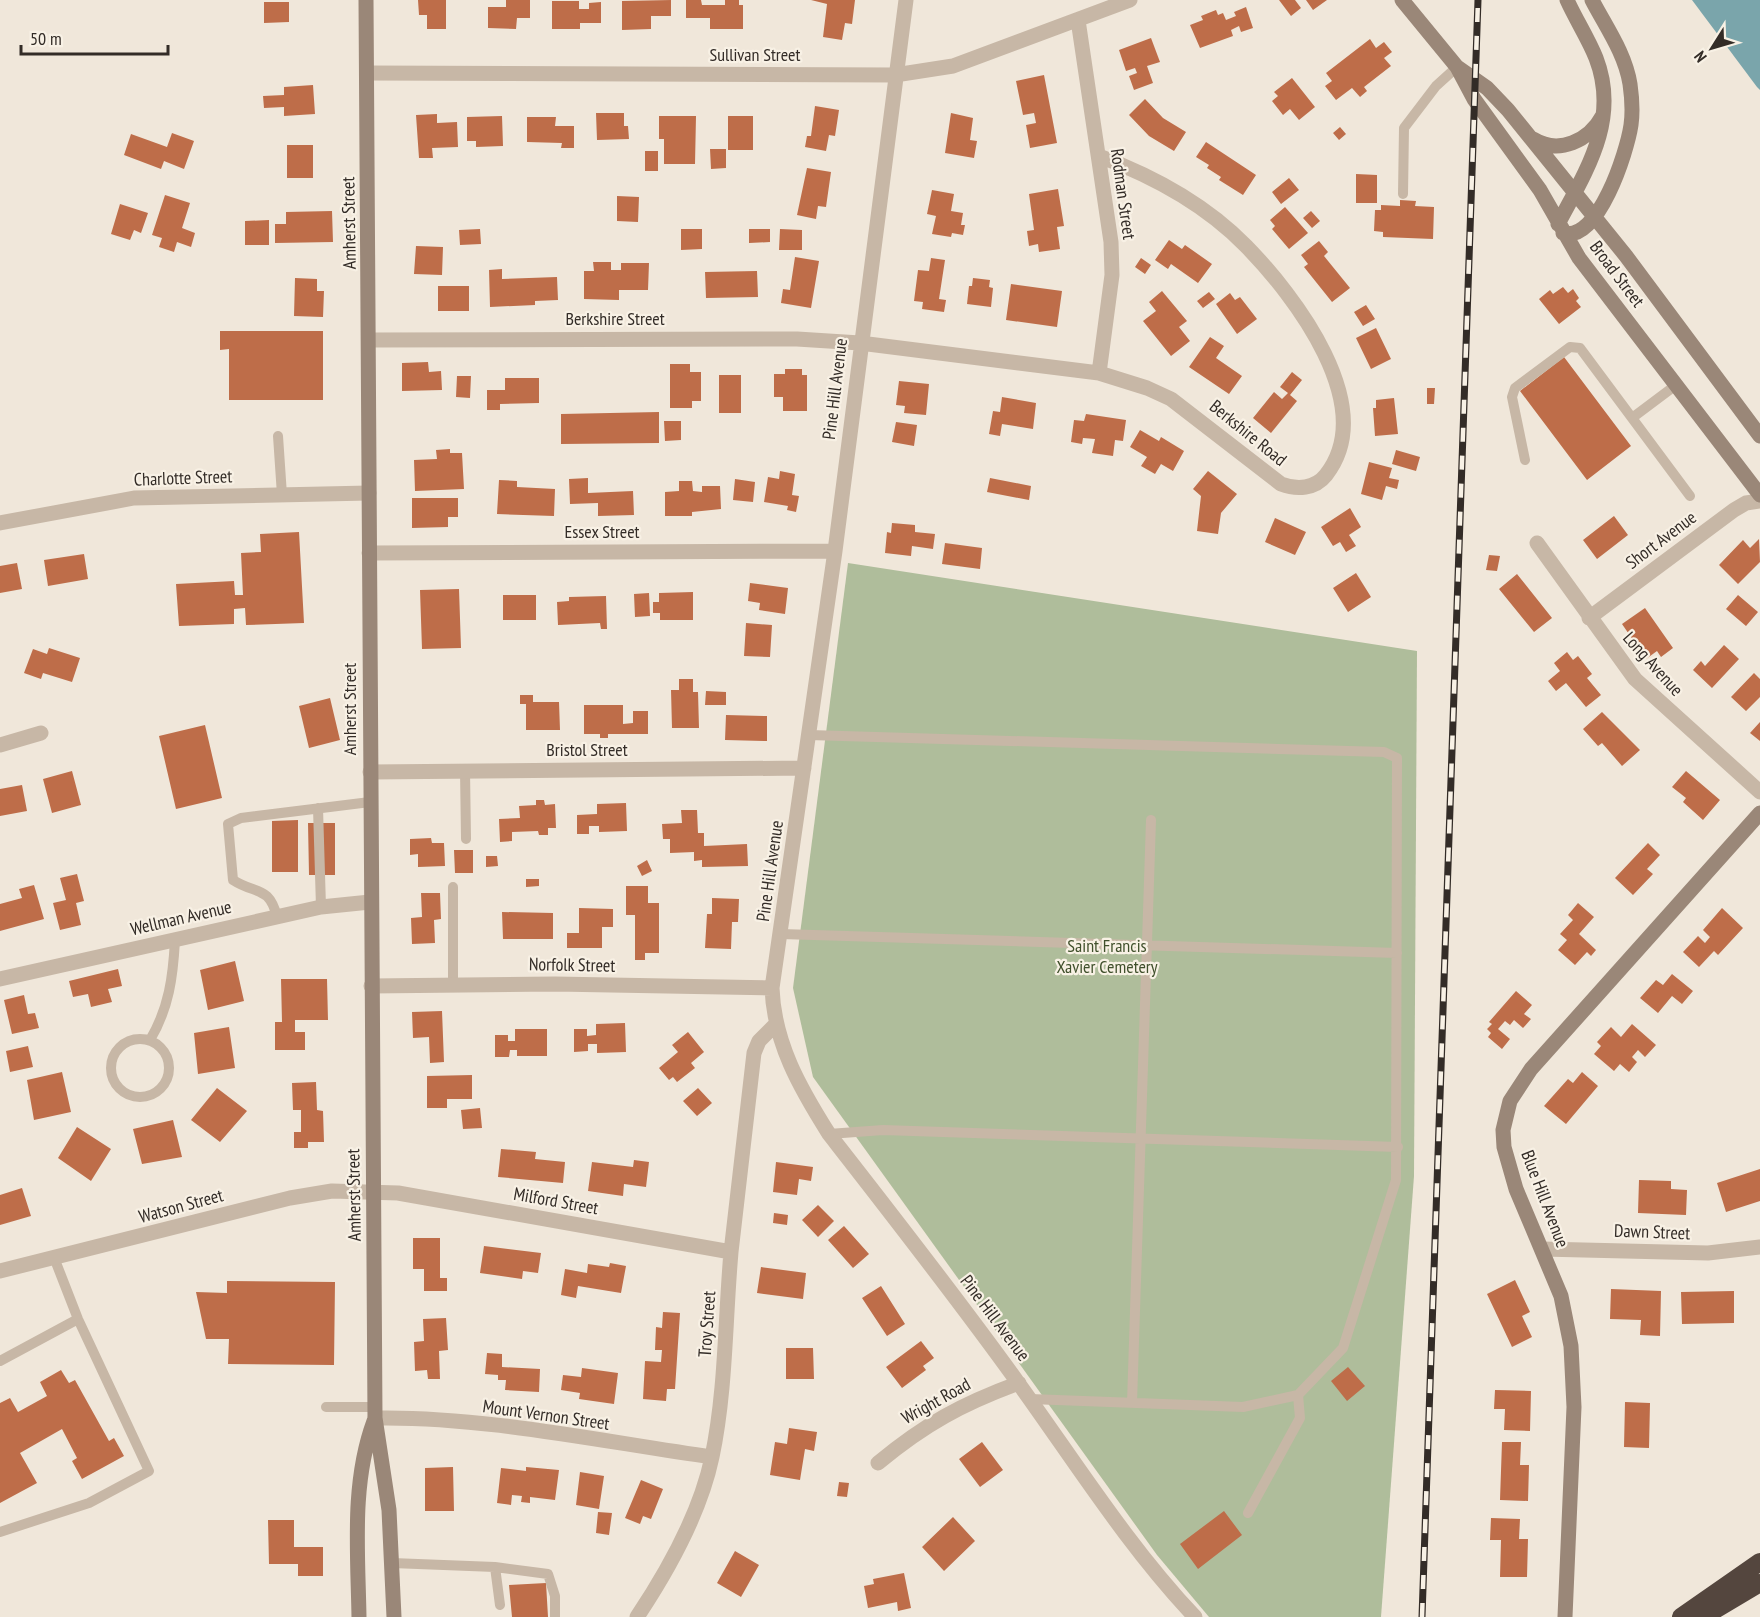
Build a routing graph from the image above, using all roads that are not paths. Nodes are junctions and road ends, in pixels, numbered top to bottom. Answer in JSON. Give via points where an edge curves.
{"nodes":[{"id":1,"x":366,"y":0,"type":"edge"},
{"id":2,"x":906,"y":0,"type":"edge"},
{"id":3,"x":1130,"y":0,"type":"edge"},
{"id":4,"x":1402,"y":0,"type":"edge"},
{"id":5,"x":1567,"y":0,"type":"edge"},
{"id":6,"x":1592,"y":0,"type":"edge"},
{"id":7,"x":1078,"y":20,"type":"junction"},
{"id":8,"x":1457,"y":67,"type":"junction"},
{"id":9,"x":367,"y":73,"type":"junction"},
{"id":10,"x":895,"y":75,"type":"junction"},
{"id":11,"x":1605,"y":112,"type":"junction"},
{"id":12,"x":1531,"y":138,"type":"junction"},
{"id":13,"x":1099,"y":156,"type":"junction"},
{"id":14,"x":1575,"y":192,"type":"junction"},
{"id":15,"x":1403,"y":194,"type":"dead end"},
{"id":16,"x":1595,"y":217,"type":"junction"},
{"id":17,"x":1560,"y":229,"type":"junction"},
{"id":18,"x":369,"y":340,"type":"junction"},
{"id":19,"x":860,"y":343,"type":"junction"},
{"id":20,"x":1100,"y":373,"type":"junction"},
{"id":21,"x":1676,"y":385,"type":"junction"},
{"id":22,"x":1632,"y":418,"type":"junction"},
{"id":23,"x":1758,"y":431,"type":"edge"},
{"id":24,"x":278,"y":436,"type":"dead end"},
{"id":25,"x":1525,"y":460,"type":"dead end"},
{"id":26,"x":369,"y":493,"type":"junction"},
{"id":27,"x":282,"y":495,"type":"junction"},
{"id":28,"x":1760,"y":495,"type":"edge"},
{"id":29,"x":1690,"y":496,"type":"dead end"},
{"id":30,"x":1760,"y":501,"type":"edge"},
{"id":31,"x":0,"y":523,"type":"edge"},
{"id":32,"x":1537,"y":543,"type":"dead end"},
{"id":33,"x":835,"y":551,"type":"junction"},
{"id":34,"x":369,"y":553,"type":"junction"},
{"id":35,"x":1589,"y":618,"type":"junction"},
{"id":36,"x":40,"y":733,"type":"dead end"},
{"id":37,"x":809,"y":735,"type":"junction"},
{"id":38,"x":0,"y":745,"type":"edge"},
{"id":39,"x":804,"y":768,"type":"junction"},
{"id":40,"x":465,"y":770,"type":"junction"},
{"id":41,"x":370,"y":772,"type":"junction"},
{"id":42,"x":1760,"y":792,"type":"edge"},
{"id":43,"x":370,"y":802,"type":"junction"},
{"id":44,"x":318,"y":808,"type":"junction"},
{"id":45,"x":1760,"y":813,"type":"edge"},
{"id":46,"x":1151,"y":820,"type":"dead end"},
{"id":47,"x":466,"y":839,"type":"dead end"},
{"id":48,"x":453,"y":887,"type":"dead end"},
{"id":49,"x":370,"y":902,"type":"junction"},
{"id":50,"x":321,"y":907,"type":"junction"},
{"id":51,"x":277,"y":917,"type":"junction"},
{"id":52,"x":780,"y":934,"type":"junction"},
{"id":53,"x":175,"y":940,"type":"junction"},
{"id":54,"x":1147,"y":947,"type":"junction"},
{"id":55,"x":1397,"y":953,"type":"junction"},
{"id":56,"x":0,"y":979,"type":"edge"},
{"id":57,"x":453,"y":985,"type":"junction"},
{"id":58,"x":371,"y":986,"type":"junction"},
{"id":59,"x":772,"y":988,"type":"junction"},
{"id":60,"x":776,"y":1024,"type":"junction"},
{"id":61,"x":150,"y":1040,"type":"junction"},
{"id":62,"x":829,"y":1134,"type":"junction"},
{"id":63,"x":1141,"y":1138,"type":"junction"},
{"id":64,"x":1398,"y":1147,"type":"junction"},
{"id":65,"x":373,"y":1190,"type":"junction"},
{"id":66,"x":1760,"y":1247,"type":"edge"},
{"id":67,"x":1542,"y":1249,"type":"junction"},
{"id":68,"x":731,"y":1252,"type":"junction"},
{"id":69,"x":55,"y":1260,"type":"junction"},
{"id":70,"x":0,"y":1271,"type":"edge"},
{"id":71,"x":78,"y":1319,"type":"junction"},
{"id":72,"x":0,"y":1361,"type":"edge"},
{"id":73,"x":1019,"y":1383,"type":"junction"},
{"id":74,"x":1298,"y":1395,"type":"junction"},
{"id":75,"x":1030,"y":1399,"type":"junction"},
{"id":76,"x":1132,"y":1403,"type":"junction"},
{"id":77,"x":326,"y":1407,"type":"dead end"},
{"id":78,"x":375,"y":1413,"type":"junction"},
{"id":79,"x":712,"y":1457,"type":"junction"},
{"id":80,"x":878,"y":1463,"type":"dead end"},
{"id":81,"x":1248,"y":1513,"type":"dead end"},
{"id":82,"x":0,"y":1532,"type":"edge"},
{"id":83,"x":1760,"y":1562,"type":"edge"},
{"id":84,"x":392,"y":1563,"type":"junction"},
{"id":85,"x":495,"y":1567,"type":"junction"},
{"id":86,"x":1760,"y":1582,"type":"edge"},
{"id":87,"x":500,"y":1605,"type":"dead end"},
{"id":88,"x":359,"y":1617,"type":"edge"},
{"id":89,"x":394,"y":1617,"type":"edge"},
{"id":90,"x":555,"y":1617,"type":"edge"},
{"id":91,"x":637,"y":1617,"type":"edge"},
{"id":92,"x":1195,"y":1617,"type":"edge"},
{"id":93,"x":1565,"y":1617,"type":"edge"},
{"id":94,"x":1682,"y":1617,"type":"edge"},
{"id":95,"x":1703,"y":1617,"type":"edge"}],
"edges":[{"from":1,"to":9,"type":"main road","name":"Amherst Street"},
{"from":2,"to":10,"type":"street","name":"Pine Hill Avenue"},
{"from":3,"to":7,"type":"street","name":"Sullivan Street"},
{"from":4,"to":8,"type":"main road","name":"Broad Street"},
{"from":5,"to":11,"type":"main road","via":[[1599,67]]},
{"from":6,"to":16,"type":"main road","via":[[1628,74],[1632,104],[1627,147]]},
{"from":7,"to":10,"type":"street","name":"Sullivan Street","via":[[953,66]]},
{"from":7,"to":13,"type":"street","name":"Rodman Street"},
{"from":8,"to":12,"type":"main road","name":"Broad Street","via":[[1487,88]]},
{"from":8,"to":15,"type":"lane","via":[[1404,128]]},
{"from":8,"to":17,"type":"main road","name":"Broad Street","via":[[1474,99],[1540,190]]},
{"from":9,"to":10,"type":"street","name":"Sullivan Street"},
{"from":9,"to":18,"type":"main road","name":"Amherst Street"},
{"from":10,"to":19,"type":"street","name":"Pine Hill Avenue"},
{"from":11,"to":12,"type":"main road","via":[[1587,134],[1566,145],[1548,146]]},
{"from":11,"to":14,"type":"main road","via":[[1598,144]]},
{"from":12,"to":14,"type":"main road","name":"Broad Street"},
{"from":13,"to":20,"type":"street","name":"Rodman Street","via":[[1112,275]]},
{"from":13,"to":20,"type":"street","name":"Berkshire Road","via":[[1142,172],[1208,213],[1268,271],[1328,358],[1341,403],[1340,448],[1322,480],[1294,489],[1281,484],[1171,399]]},
{"from":14,"to":16,"type":"main road","name":"Broad Street"},
{"from":14,"to":17,"type":"main road"},
{"from":16,"to":17,"type":"main road","via":[[1580,232]]},
{"from":16,"to":23,"type":"main road","name":"Broad Street"},
{"from":17,"to":21,"type":"main road","name":"Broad Street"},
{"from":18,"to":19,"type":"street","name":"Berkshire Street","via":[[752,338]]},
{"from":18,"to":26,"type":"main road","name":"Amherst Street"},
{"from":19,"to":20,"type":"street","name":"Berkshire Road"},
{"from":19,"to":33,"type":"street","name":"Pine Hill Avenue"},
{"from":21,"to":22,"type":"lane"},
{"from":21,"to":28,"type":"main road","name":"Broad Street"},
{"from":22,"to":25,"type":"lane","via":[[1580,348],[1570,347],[1515,388],[1512,397]]},
{"from":22,"to":29,"type":"lane"},
{"from":24,"to":27,"type":"lane"},
{"from":26,"to":27,"type":"street","name":"Charlotte Street"},
{"from":26,"to":34,"type":"main road","name":"Amherst Street"},
{"from":27,"to":31,"type":"street","name":"Charlotte Street","via":[[134,498]]},
{"from":30,"to":35,"type":"street","name":"Short Avenue","via":[[1746,502],[1734,510]]},
{"from":32,"to":35,"type":"street","name":"Long Avenue"},
{"from":33,"to":34,"type":"street","name":"Essex Street"},
{"from":33,"to":37,"type":"street","name":"Pine Hill Avenue"},
{"from":34,"to":41,"type":"main road","name":"Amherst Street"},
{"from":35,"to":42,"type":"street","name":"Long Avenue","via":[[1645,689]]},
{"from":36,"to":38,"type":"street"},
{"from":37,"to":39,"type":"street","name":"Pine Hill Avenue"},
{"from":37,"to":55,"type":"lane","via":[[1384,752],[1397,759]]},
{"from":39,"to":40,"type":"street","name":"Bristol Street"},
{"from":39,"to":52,"type":"street","name":"Pine Hill Avenue"},
{"from":40,"to":41,"type":"street","name":"Bristol Street"},
{"from":40,"to":47,"type":"lane"},
{"from":41,"to":43,"type":"main road","name":"Amherst Street"},
{"from":43,"to":44,"type":"lane"},
{"from":43,"to":49,"type":"main road","name":"Amherst Street"},
{"from":44,"to":50,"type":"lane"},
{"from":44,"to":51,"type":"lane","via":[[242,818],[228,824],[233,880],[268,895]]},
{"from":45,"to":67,"type":"main road","name":"Blue Hill Avenue","via":[[1531,1069],[1510,1101],[1503,1130],[1504,1147],[1516,1189]]},
{"from":46,"to":54,"type":"lane"},
{"from":48,"to":57,"type":"lane"},
{"from":49,"to":50,"type":"street","name":"Wellman Avenue"},
{"from":49,"to":58,"type":"main road","name":"Amherst Street"},
{"from":50,"to":51,"type":"street","name":"Wellman Avenue"},
{"from":51,"to":53,"type":"street","name":"Wellman Avenue"},
{"from":52,"to":54,"type":"lane"},
{"from":52,"to":59,"type":"street","name":"Pine Hill Avenue"},
{"from":53,"to":56,"type":"street","name":"Wellman Avenue"},
{"from":53,"to":61,"type":"lane","via":[[172,984],[162,1020]]},
{"from":54,"to":55,"type":"lane"},
{"from":54,"to":63,"type":"lane"},
{"from":55,"to":64,"type":"lane"},
{"from":57,"to":58,"type":"street","name":"Norfolk Street"},
{"from":57,"to":59,"type":"street","name":"Norfolk Street"},
{"from":58,"to":65,"type":"main road","name":"Amherst Street"},
{"from":59,"to":60,"type":"street","name":"Pine Hill Avenue"},
{"from":60,"to":62,"type":"street","name":"Pine Hill Avenue","via":[[787,1060]]},
{"from":60,"to":68,"type":"street","name":"Troy Street","via":[[759,1041],[754,1053]]},
{"from":61,"to":61,"type":"lane","via":[[165,1053],[170,1071],[153,1094],[134,1096],[118,1087],[111,1069],[112,1059],[123,1044]]},
{"from":62,"to":63,"type":"lane","via":[[883,1130]]},
{"from":62,"to":73,"type":"street","name":"Pine Hill Avenue"},
{"from":63,"to":64,"type":"lane"},
{"from":63,"to":76,"type":"lane"},
{"from":64,"to":74,"type":"lane","via":[[1396,1180],[1343,1348]]},
{"from":65,"to":68,"type":"street","name":"Milford Street"},
{"from":65,"to":69,"type":"street","name":"Watson Street","via":[[290,1198]]},
{"from":65,"to":78,"type":"main road","name":"Amherst Street"},
{"from":66,"to":67,"type":"street","name":"Dawn Street","via":[[1708,1253]]},
{"from":67,"to":93,"type":"main road","name":"Blue Hill Avenue","via":[[1561,1296],[1574,1373]]},
{"from":68,"to":79,"type":"street","name":"Troy Street","via":[[721,1398]]},
{"from":69,"to":70,"type":"street","name":"Watson Street"},
{"from":69,"to":71,"type":"lane"},
{"from":71,"to":72,"type":"lane"},
{"from":71,"to":82,"type":"lane","via":[[149,1471],[89,1503]]},
{"from":73,"to":75,"type":"street","name":"Pine Hill Avenue"},
{"from":73,"to":80,"type":"street","name":"Wright Road","via":[[954,1409],[909,1437]]},
{"from":74,"to":76,"type":"lane","via":[[1243,1407]]},
{"from":74,"to":81,"type":"lane","via":[[1300,1418]]},
{"from":75,"to":76,"type":"lane"},
{"from":75,"to":92,"type":"street","name":"Pine Hill Avenue","via":[[1162,1583]]},
{"from":77,"to":78,"type":"lane"},
{"from":78,"to":79,"type":"street","name":"Mount Vernon Street"},
{"from":78,"to":84,"type":"main road","name":"Amherst Street","via":[[387,1488]]},
{"from":78,"to":88,"type":"main road","name":"Amherst Street","via":[[360,1488]]},
{"from":79,"to":91,"type":"street","name":"Troy Street","via":[[674,1558]]},
{"from":83,"to":94,"type":"highway"},
{"from":84,"to":85,"type":"lane"},
{"from":84,"to":89,"type":"main road","name":"Amherst Street"},
{"from":85,"to":87,"type":"lane"},
{"from":85,"to":90,"type":"lane","via":[[548,1574],[555,1596]]},
{"from":86,"to":95,"type":"highway"}]}
